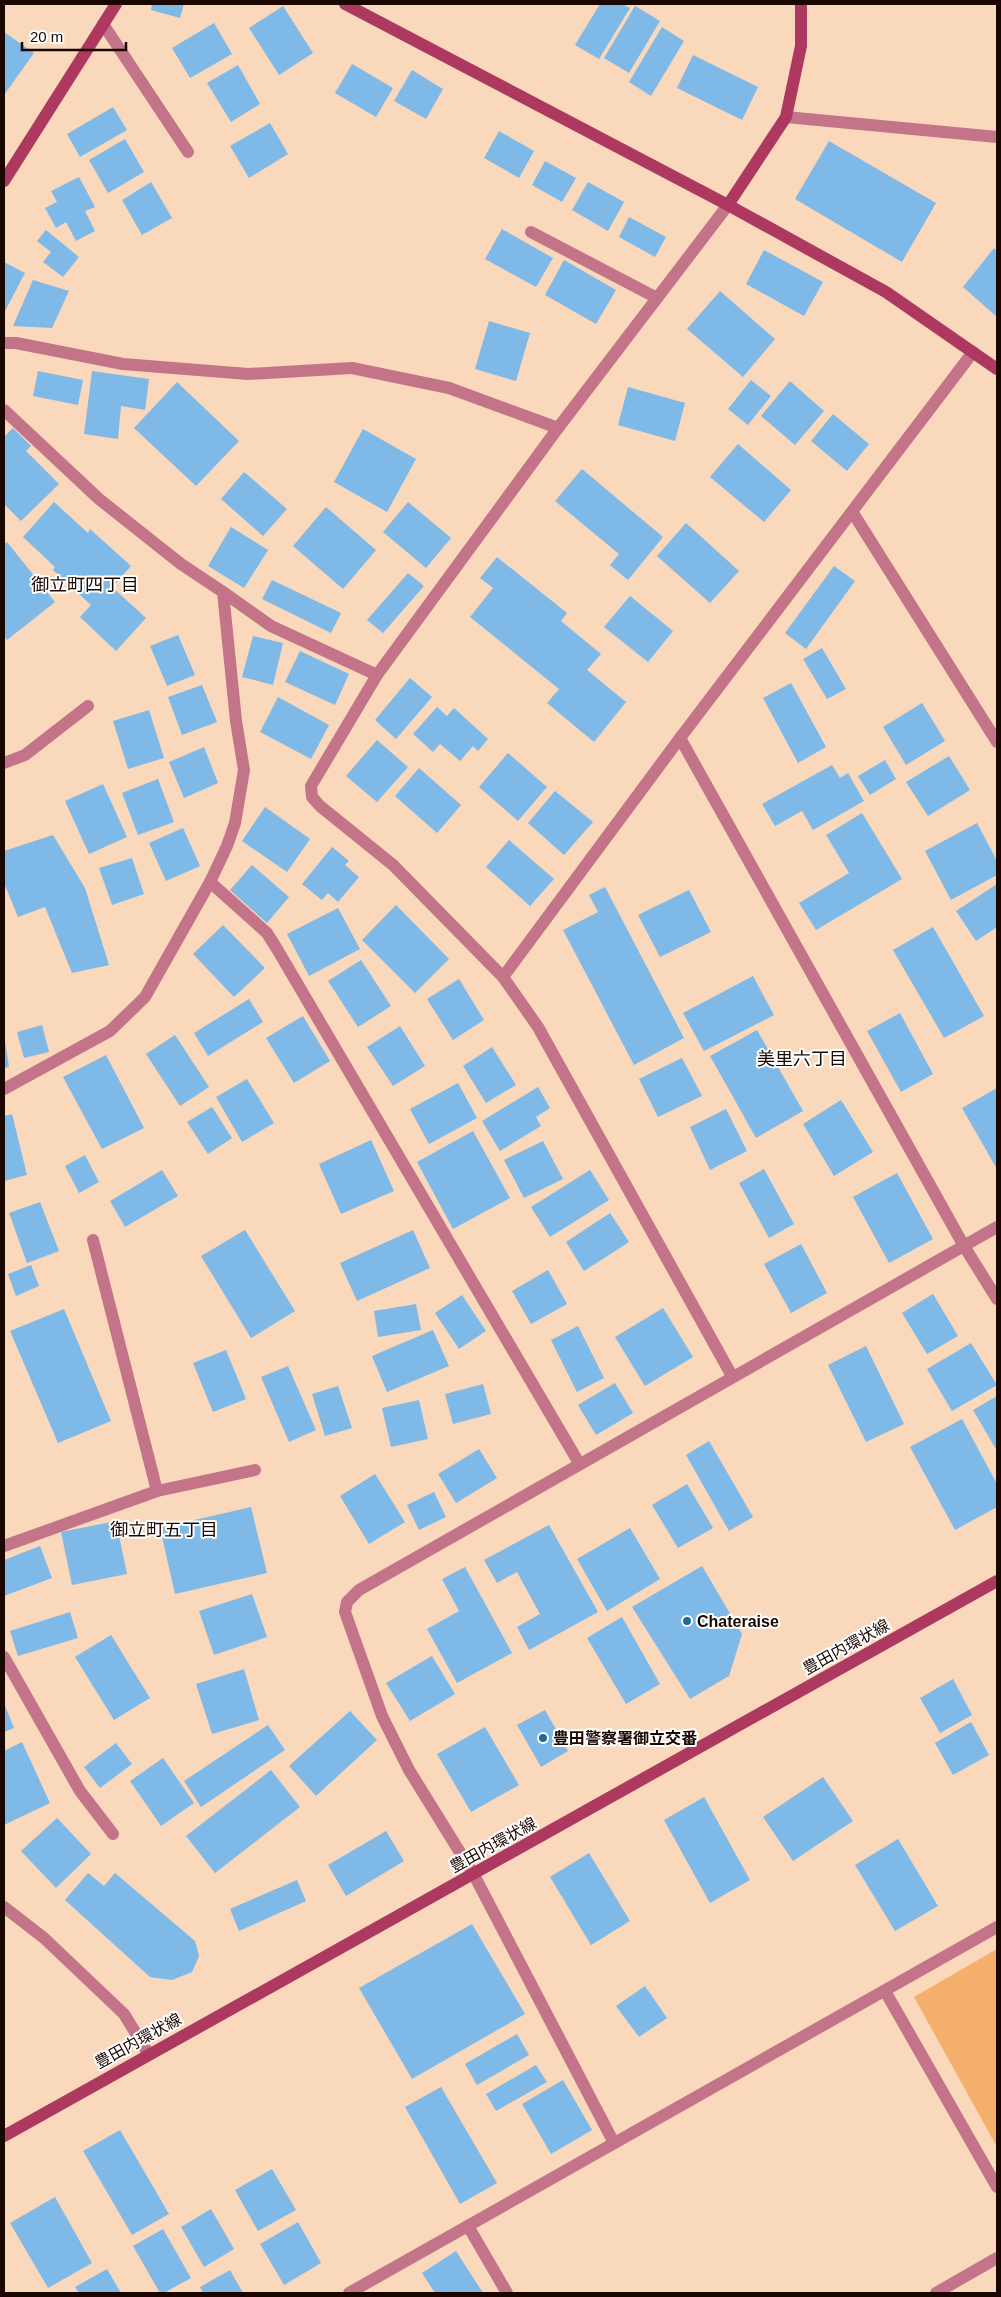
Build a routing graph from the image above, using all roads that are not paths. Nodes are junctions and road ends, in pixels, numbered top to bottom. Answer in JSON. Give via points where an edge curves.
{"nodes":[{"id":1,"x":116,"y":4,"type":"edge"},
{"id":2,"x":345,"y":4,"type":"edge"},
{"id":3,"x":801,"y":4,"type":"edge"},
{"id":4,"x":103,"y":24,"type":"junction"},
{"id":5,"x":786,"y":117,"type":"junction"},
{"id":6,"x":997,"y":137,"type":"edge"},
{"id":7,"x":188,"y":152,"type":"dead end"},
{"id":8,"x":4,"y":181,"type":"edge"},
{"id":9,"x":728,"y":205,"type":"junction"},
{"id":10,"x":531,"y":232,"type":"dead end"},
{"id":11,"x":657,"y":298,"type":"junction"},
{"id":12,"x":4,"y":343,"type":"edge"},
{"id":13,"x":973,"y":352,"type":"junction"},
{"id":14,"x":997,"y":369,"type":"edge"},
{"id":15,"x":4,"y":410,"type":"edge"},
{"id":16,"x":558,"y":428,"type":"junction"},
{"id":17,"x":853,"y":513,"type":"junction"},
{"id":18,"x":223,"y":592,"type":"junction"},
{"id":19,"x":377,"y":675,"type":"junction"},
{"id":20,"x":88,"y":706,"type":"dead end"},
{"id":21,"x":680,"y":738,"type":"junction"},
{"id":22,"x":997,"y":742,"type":"edge"},
{"id":23,"x":4,"y":763,"type":"edge"},
{"id":24,"x":210,"y":882,"type":"junction"},
{"id":25,"x":503,"y":977,"type":"junction"},
{"id":26,"x":4,"y":1089,"type":"edge"},
{"id":27,"x":997,"y":1227,"type":"edge"},
{"id":28,"x":93,"y":1240,"type":"dead end"},
{"id":29,"x":964,"y":1246,"type":"junction"},
{"id":30,"x":997,"y":1300,"type":"edge"},
{"id":31,"x":732,"y":1376,"type":"junction"},
{"id":32,"x":579,"y":1463,"type":"junction"},
{"id":33,"x":255,"y":1470,"type":"dead end"},
{"id":34,"x":157,"y":1491,"type":"junction"},
{"id":35,"x":4,"y":1546,"type":"edge"},
{"id":36,"x":997,"y":1581,"type":"edge"},
{"id":37,"x":4,"y":1657,"type":"edge"},
{"id":38,"x":113,"y":1834,"type":"dead end"},
{"id":39,"x":474,"y":1875,"type":"junction"},
{"id":40,"x":4,"y":1907,"type":"edge"},
{"id":41,"x":997,"y":1927,"type":"edge"},
{"id":42,"x":886,"y":1991,"type":"junction"},
{"id":43,"x":148,"y":2053,"type":"junction"},
{"id":44,"x":4,"y":2136,"type":"edge"},
{"id":45,"x":614,"y":2143,"type":"junction"},
{"id":46,"x":997,"y":2187,"type":"edge"},
{"id":47,"x":468,"y":2226,"type":"junction"},
{"id":48,"x":997,"y":2258,"type":"edge"},
{"id":49,"x":348,"y":2293,"type":"edge"},
{"id":50,"x":507,"y":2293,"type":"edge"},
{"id":51,"x":936,"y":2293,"type":"edge"}],
"edges":[{"from":1,"to":4,"type":"street"},
{"from":2,"to":9,"type":"street"},
{"from":3,"to":5,"type":"street","via":[[801,46]]},
{"from":4,"to":7,"type":"street"},
{"from":4,"to":8,"type":"street"},
{"from":5,"to":6,"type":"street"},
{"from":5,"to":9,"type":"street"},
{"from":9,"to":11,"type":"street"},
{"from":9,"to":13,"type":"street","via":[[886,292]]},
{"from":10,"to":11,"type":"street"},
{"from":11,"to":16,"type":"street"},
{"from":12,"to":16,"type":"street","via":[[123,364],[248,374],[352,368],[449,388]]},
{"from":13,"to":14,"type":"street"},
{"from":13,"to":17,"type":"street"},
{"from":15,"to":18,"type":"street","via":[[99,499],[181,564]]},
{"from":16,"to":19,"type":"street"},
{"from":17,"to":21,"type":"street"},
{"from":17,"to":22,"type":"street"},
{"from":18,"to":19,"type":"street","via":[[271,626]]},
{"from":18,"to":24,"type":"street","via":[[244,770],[235,823]]},
{"from":19,"to":25,"type":"street","via":[[312,786],[312,797],[393,865]]},
{"from":20,"to":23,"type":"street","via":[[25,755]]},
{"from":21,"to":25,"type":"street"},
{"from":21,"to":29,"type":"street"},
{"from":24,"to":26,"type":"street","via":[[145,997],[110,1030]]},
{"from":24,"to":32,"type":"street","via":[[267,933]]},
{"from":25,"to":31,"type":"street","via":[[538,1027]]},
{"from":27,"to":29,"type":"street"},
{"from":28,"to":34,"type":"street"},
{"from":29,"to":30,"type":"street"},
{"from":29,"to":31,"type":"street"},
{"from":31,"to":32,"type":"street"},
{"from":32,"to":39,"type":"street","via":[[359,1590],[348,1602],[345,1612],[382,1716],[409,1770]]},
{"from":33,"to":34,"type":"street"},
{"from":34,"to":35,"type":"street"},
{"from":36,"to":39,"type":"street","name":"豊田内環状線"},
{"from":37,"to":38,"type":"street","via":[[80,1791]]},
{"from":39,"to":43,"type":"street","name":"豊田内環状線"},
{"from":39,"to":45,"type":"street"},
{"from":40,"to":43,"type":"street","via":[[44,1938],[124,2014]]},
{"from":41,"to":42,"type":"street"},
{"from":42,"to":45,"type":"street"},
{"from":42,"to":46,"type":"street"},
{"from":43,"to":44,"type":"street","name":"豊田内環状線"},
{"from":45,"to":47,"type":"street"},
{"from":47,"to":49,"type":"street"},
{"from":47,"to":50,"type":"street"},
{"from":48,"to":51,"type":"street"}]}
